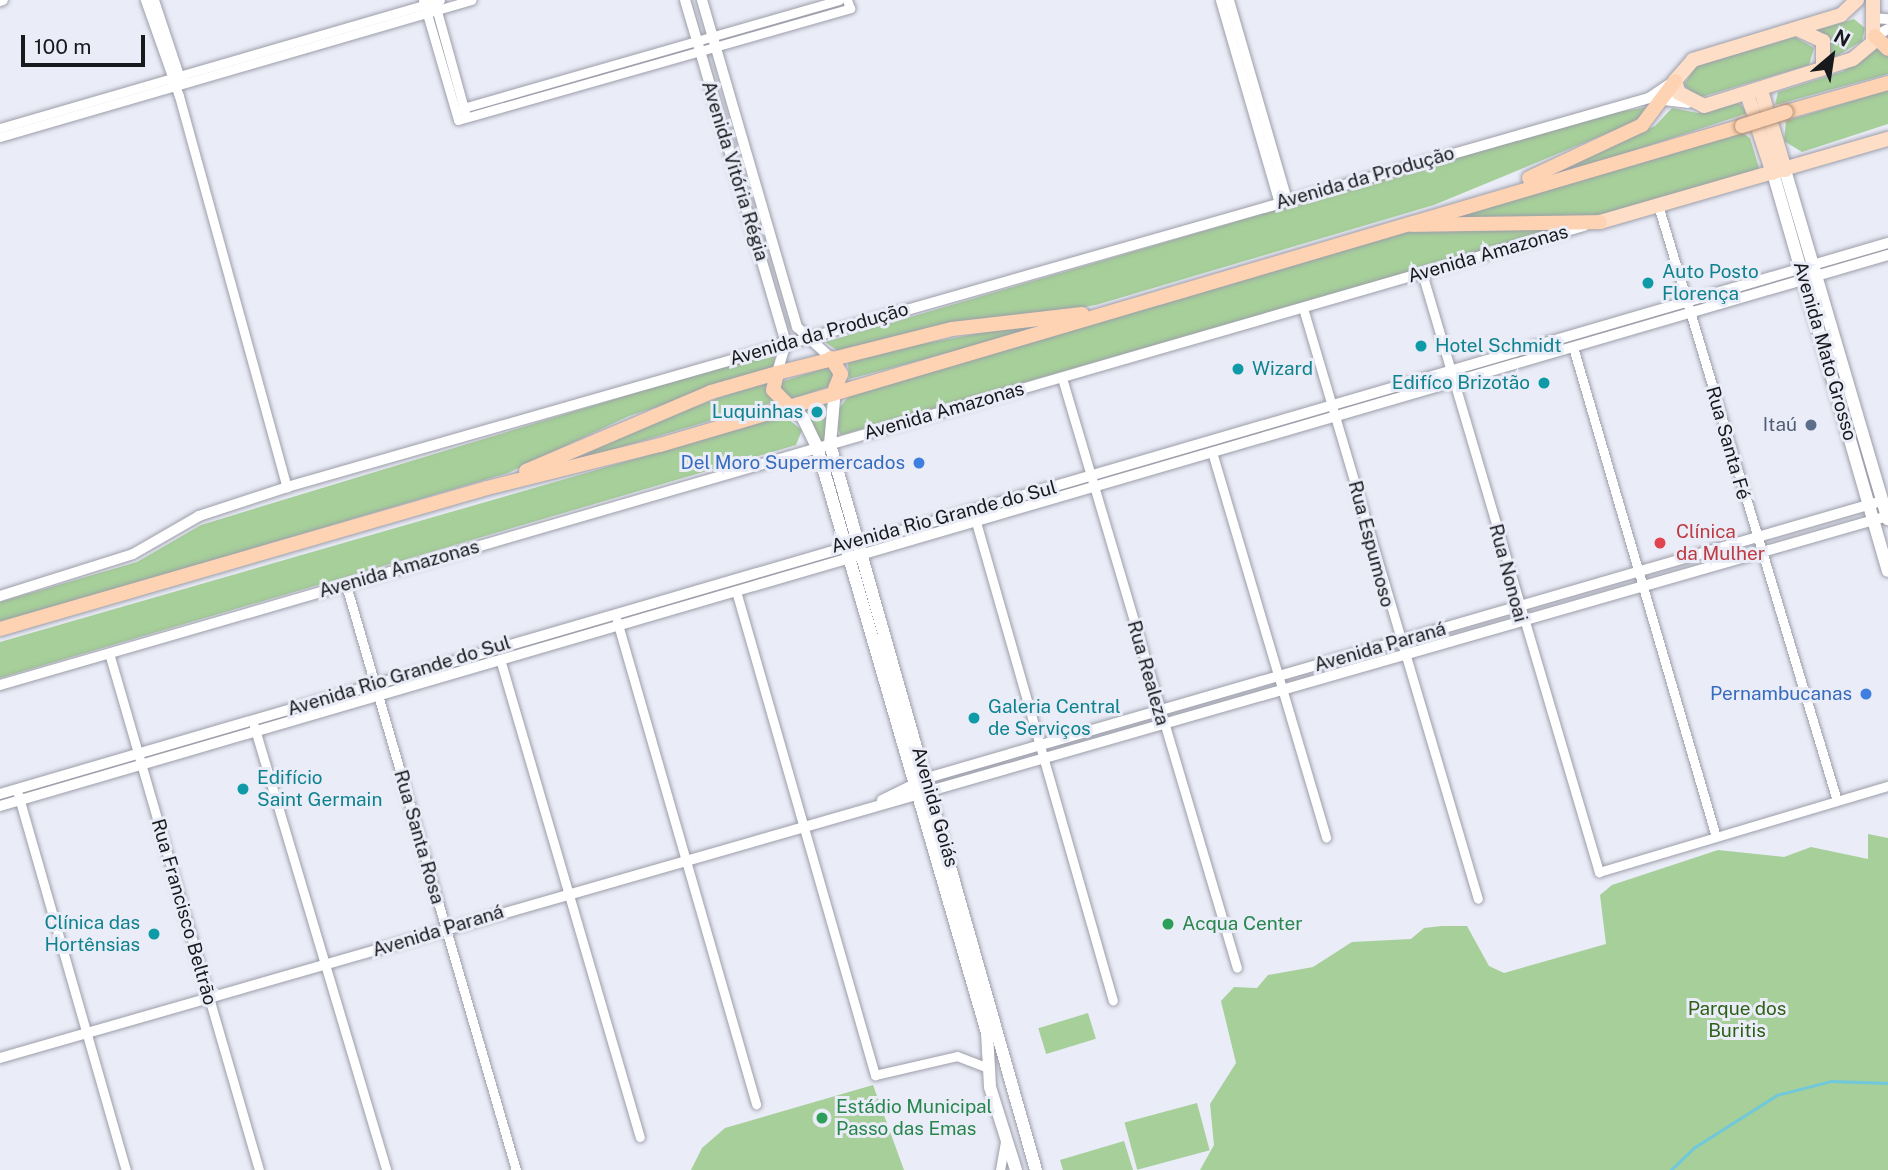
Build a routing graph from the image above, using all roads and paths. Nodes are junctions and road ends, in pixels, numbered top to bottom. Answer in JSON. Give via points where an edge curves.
{"nodes":[{"id":1,"x":145,"y":0,"type":"edge"},
{"id":2,"x":154,"y":0,"type":"edge"},
{"id":3,"x":472,"y":0,"type":"edge"},
{"id":4,"x":685,"y":0,"type":"edge"},
{"id":5,"x":702,"y":0,"type":"edge"},
{"id":6,"x":839,"y":0,"type":"edge"},
{"id":7,"x":1220,"y":0,"type":"edge"},
{"id":8,"x":1229,"y":0,"type":"edge"},
{"id":9,"x":1857,"y":0,"type":"edge"},
{"id":10,"x":1872,"y":0,"type":"edge"},
{"id":11,"x":431,"y":4,"type":"edge"},
{"id":12,"x":849,"y":4,"type":"edge"},
{"id":13,"x":1842,"y":15,"type":"junction"},
{"id":14,"x":1872,"y":18,"type":"junction"},
{"id":15,"x":1888,"y":19,"type":"edge"},
{"id":16,"x":1795,"y":29,"type":"junction"},
{"id":17,"x":1888,"y":29,"type":"edge"},
{"id":18,"x":1875,"y":36,"type":"junction"},
{"id":19,"x":714,"y":42,"type":"junction"},
{"id":20,"x":698,"y":46,"type":"junction"},
{"id":21,"x":1888,"y":49,"type":"edge"},
{"id":22,"x":1823,"y":68,"type":"junction"},
{"id":23,"x":175,"y":81,"type":"junction"},
{"id":24,"x":1675,"y":81,"type":"junction"},
{"id":25,"x":1888,"y":83,"type":"edge"},
{"id":26,"x":1754,"y":92,"type":"junction"},
{"id":27,"x":1649,"y":98,"type":"junction"},
{"id":28,"x":1665,"y":100,"type":"junction"},
{"id":29,"x":1689,"y":103,"type":"junction"},
{"id":30,"x":1759,"y":109,"type":"dead end"},
{"id":31,"x":0,"y":128,"type":"edge"},
{"id":32,"x":1765,"y":129,"type":"dead end"},
{"id":33,"x":0,"y":137,"type":"edge"},
{"id":34,"x":1888,"y":139,"type":"edge"},
{"id":35,"x":1779,"y":171,"type":"junction"},
{"id":36,"x":1493,"y":195,"type":"junction"},
{"id":37,"x":1283,"y":202,"type":"junction"},
{"id":38,"x":1658,"y":205,"type":"junction"},
{"id":39,"x":1600,"y":222,"type":"junction"},
{"id":40,"x":1396,"y":225,"type":"junction"},
{"id":41,"x":1888,"y":243,"type":"edge"},
{"id":42,"x":1888,"y":255,"type":"edge"},
{"id":43,"x":1422,"y":273,"type":"junction"},
{"id":44,"x":1809,"y":273,"type":"junction"},
{"id":45,"x":1303,"y":308,"type":"junction"},
{"id":46,"x":1689,"y":308,"type":"junction"},
{"id":47,"x":1119,"y":309,"type":"junction"},
{"id":48,"x":803,"y":338,"type":"junction"},
{"id":49,"x":786,"y":343,"type":"junction"},
{"id":50,"x":1573,"y":346,"type":"junction"},
{"id":51,"x":831,"y":358,"type":"junction"},
{"id":52,"x":777,"y":373,"type":"junction"},
{"id":53,"x":1454,"y":376,"type":"junction"},
{"id":54,"x":1062,"y":378,"type":"junction"},
{"id":55,"x":835,"y":389,"type":"junction"},
{"id":56,"x":787,"y":404,"type":"junction"},
{"id":57,"x":1335,"y":411,"type":"junction"},
{"id":58,"x":830,"y":444,"type":"junction"},
{"id":59,"x":817,"y":447,"type":"junction"},
{"id":60,"x":1212,"y":452,"type":"junction"},
{"id":61,"x":1091,"y":482,"type":"junction"},
{"id":62,"x":287,"y":487,"type":"junction"},
{"id":63,"x":487,"y":488,"type":"junction"},
{"id":64,"x":1885,"y":500,"type":"edge"},
{"id":65,"x":1869,"y":505,"type":"junction"},
{"id":66,"x":974,"y":515,"type":"junction"},
{"id":67,"x":1888,"y":517,"type":"edge"},
{"id":68,"x":1873,"y":520,"type":"junction"},
{"id":69,"x":1755,"y":538,"type":"junction"},
{"id":70,"x":857,"y":542,"type":"junction"},
{"id":71,"x":842,"y":545,"type":"junction"},
{"id":72,"x":1759,"y":553,"type":"junction"},
{"id":73,"x":862,"y":556,"type":"junction"},
{"id":74,"x":847,"y":560,"type":"junction"},
{"id":75,"x":1888,"y":571,"type":"edge"},
{"id":76,"x":1637,"y":572,"type":"junction"},
{"id":77,"x":346,"y":585,"type":"junction"},
{"id":78,"x":1641,"y":588,"type":"junction"},
{"id":79,"x":736,"y":590,"type":"junction"},
{"id":80,"x":0,"y":596,"type":"edge"},
{"id":81,"x":1518,"y":607,"type":"junction"},
{"id":82,"x":615,"y":612,"type":"junction"},
{"id":83,"x":1521,"y":622,"type":"junction"},
{"id":84,"x":618,"y":625,"type":"junction"},
{"id":85,"x":0,"y":629,"type":"edge"},
{"id":86,"x":1398,"y":642,"type":"junction"},
{"id":87,"x":109,"y":653,"type":"junction"},
{"id":88,"x":1402,"y":657,"type":"junction"},
{"id":89,"x":500,"y":659,"type":"junction"},
{"id":90,"x":1280,"y":676,"type":"junction"},
{"id":91,"x":0,"y":685,"type":"edge"},
{"id":92,"x":376,"y":690,"type":"junction"},
{"id":93,"x":1284,"y":692,"type":"junction"},
{"id":94,"x":1160,"y":711,"type":"junction"},
{"id":95,"x":254,"y":725,"type":"junction"},
{"id":96,"x":1164,"y":727,"type":"junction"},
{"id":97,"x":1040,"y":745,"type":"junction"},
{"id":98,"x":140,"y":759,"type":"junction"},
{"id":99,"x":1045,"y":761,"type":"junction"},
{"id":100,"x":927,"y":778,"type":"junction"},
{"id":101,"x":911,"y":783,"type":"junction"},
{"id":102,"x":1888,"y":786,"type":"edge"},
{"id":103,"x":0,"y":794,"type":"edge"},
{"id":104,"x":931,"y":794,"type":"junction"},
{"id":105,"x":18,"y":795,"type":"junction"},
{"id":106,"x":915,"y":798,"type":"junction"},
{"id":107,"x":1837,"y":801,"type":"junction"},
{"id":108,"x":876,"y":803,"type":"junction"},
{"id":109,"x":0,"y":806,"type":"edge"},
{"id":110,"x":803,"y":824,"type":"junction"},
{"id":111,"x":1716,"y":837,"type":"junction"},
{"id":112,"x":1326,"y":838,"type":"dead end"},
{"id":113,"x":686,"y":858,"type":"junction"},
{"id":114,"x":568,"y":892,"type":"junction"},
{"id":115,"x":1478,"y":899,"type":"dead end"},
{"id":116,"x":446,"y":928,"type":"junction"},
{"id":117,"x":329,"y":964,"type":"junction"},
{"id":118,"x":1237,"y":968,"type":"dead end"},
{"id":119,"x":209,"y":999,"type":"junction"},
{"id":120,"x":1113,"y":1001,"type":"dead end"},
{"id":121,"x":85,"y":1032,"type":"junction"},
{"id":122,"x":0,"y":1058,"type":"edge"},
{"id":123,"x":989,"y":1068,"type":"junction"},
{"id":124,"x":1011,"y":1069,"type":"junction"},
{"id":125,"x":756,"y":1104,"type":"dead end"},
{"id":126,"x":1025,"y":1131,"type":"junction"},
{"id":127,"x":640,"y":1137,"type":"dead end"},
{"id":128,"x":1004,"y":1138,"type":"junction"},
{"id":129,"x":126,"y":1170,"type":"edge"},
{"id":130,"x":259,"y":1170,"type":"edge"},
{"id":131,"x":386,"y":1170,"type":"edge"},
{"id":132,"x":516,"y":1170,"type":"edge"},
{"id":133,"x":1000,"y":1170,"type":"edge"},
{"id":134,"x":1016,"y":1170,"type":"edge"},
{"id":135,"x":1036,"y":1170,"type":"edge"}],
"edges":[{"from":1,"to":23,"type":"street"},
{"from":2,"to":23,"type":"street"},
{"from":3,"to":11,"type":"street"},
{"from":4,"to":20,"type":"street","name":"Avenida Vitória Régia"},
{"from":5,"to":19,"type":"street","name":"Avenida Vitória Régia"},
{"from":6,"to":19,"type":"street"},
{"from":7,"to":37,"type":"street"},
{"from":8,"to":37,"type":"street"},
{"from":9,"to":13,"type":"main road"},
{"from":10,"to":14,"type":"main road"},
{"from":11,"to":20,"type":"street","via":[[461,114]]},
{"from":11,"to":23,"type":"street"},
{"from":12,"to":19,"type":"street"},
{"from":13,"to":14,"type":"main road"},
{"from":13,"to":16,"type":"main road"},
{"from":14,"to":15,"type":"street"},
{"from":14,"to":18,"type":"main road"},
{"from":16,"to":22,"type":"main road","via":[[1820,37]]},
{"from":16,"to":24,"type":"main road","via":[[1693,60]]},
{"from":17,"to":18,"type":"street"},
{"from":18,"to":21,"type":"highway"},
{"from":18,"to":22,"type":"main road","via":[[1853,59]]},
{"from":19,"to":20,"type":"street"},
{"from":19,"to":48,"type":"street","name":"Avenida Vitória Régia"},
{"from":20,"to":49,"type":"street","name":"Avenida Vitória Régia"},
{"from":22,"to":26,"type":"main road"},
{"from":23,"to":31,"type":"street"},
{"from":23,"to":33,"type":"street"},
{"from":23,"to":62,"type":"street"},
{"from":24,"to":27,"type":"street","name":"Avenida da Produção"},
{"from":24,"to":28,"type":"highway"},
{"from":24,"to":29,"type":"main road"},
{"from":25,"to":36,"type":"highway","bridge":true},
{"from":26,"to":29,"type":"main road","via":[[1704,106]]},
{"from":26,"to":30,"type":"main road"},
{"from":27,"to":28,"type":"street","name":"Avenida da Produção"},
{"from":27,"to":37,"type":"street","name":"Avenida da Produção"},
{"from":28,"to":29,"type":"street","name":"Avenida da Produção"},
{"from":28,"to":36,"type":"highway","via":[[1642,125]]},
{"from":32,"to":35,"type":"main road","name":"Avenida Mato Grosso"},
{"from":34,"to":35,"type":"main road","name":"Avenida Amazonas"},
{"from":35,"to":38,"type":"main road","name":"Avenida Amazonas"},
{"from":35,"to":44,"type":"main road","name":"Avenida Mato Grosso"},
{"from":36,"to":40,"type":"highway"},
{"from":37,"to":48,"type":"street","name":"Avenida da Produção"},
{"from":38,"to":39,"type":"main road","name":"Avenida Amazonas"},
{"from":38,"to":46,"type":"street","name":"Rua Santa Fé"},
{"from":39,"to":40,"type":"highway"},
{"from":39,"to":43,"type":"street","name":"Avenida Amazonas"},
{"from":40,"to":47,"type":"highway"},
{"from":41,"to":44,"type":"street","name":"Avenida Rio Grande do Sul"},
{"from":42,"to":44,"type":"street","name":"Avenida Rio Grande do Sul"},
{"from":43,"to":45,"type":"street","name":"Avenida Amazonas"},
{"from":43,"to":53,"type":"street","name":"Rua Nonoai"},
{"from":44,"to":46,"type":"street","name":"Avenida Rio Grande do Sul"},
{"from":44,"to":64,"type":"main road","name":"Avenida Mato Grosso"},
{"from":44,"to":65,"type":"main road","name":"Avenida Mato Grosso"},
{"from":45,"to":54,"type":"street","name":"Avenida Amazonas"},
{"from":45,"to":57,"type":"street","name":"Rua Espumoso"},
{"from":46,"to":50,"type":"street","name":"Avenida Rio Grande do Sul"},
{"from":46,"to":53,"type":"street","name":"Avenida Rio Grande do Sul"},
{"from":46,"to":69,"type":"street","name":"Rua Santa Fé"},
{"from":47,"to":51,"type":"highway","via":[[952,330]]},
{"from":47,"to":55,"type":"highway"},
{"from":48,"to":49,"type":"street","name":"Avenida da Produção"},
{"from":48,"to":51,"type":"street"},
{"from":49,"to":52,"type":"street"},
{"from":49,"to":62,"type":"street","name":"Avenida da Produção"},
{"from":50,"to":53,"type":"street","name":"Avenida Rio Grande do Sul"},
{"from":50,"to":76,"type":"street"},
{"from":51,"to":52,"type":"highway"},
{"from":51,"to":55,"type":"highway","via":[[841,374]]},
{"from":52,"to":56,"type":"highway","via":[[773,390]]},
{"from":52,"to":63,"type":"highway","via":[[662,411]]},
{"from":53,"to":57,"type":"street","name":"Avenida Rio Grande do Sul"},
{"from":53,"to":81,"type":"street","name":"Rua Nonoai"},
{"from":54,"to":58,"type":"street","name":"Avenida Amazonas"},
{"from":54,"to":61,"type":"street","name":"Rua Realeza"},
{"from":55,"to":56,"type":"highway"},
{"from":55,"to":58,"type":"main road"},
{"from":56,"to":59,"type":"main road","name":"Avenida Goiás","via":[[803,418]]},
{"from":56,"to":63,"type":"highway","via":[[660,445]]},
{"from":57,"to":60,"type":"street","name":"Avenida Rio Grande do Sul"},
{"from":57,"to":61,"type":"street","name":"Avenida Rio Grande do Sul"},
{"from":57,"to":86,"type":"street","name":"Rua Espumoso"},
{"from":58,"to":59,"type":"street","name":"Avenida Amazonas"},
{"from":58,"to":70,"type":"main road","name":"Avenida Goiás"},
{"from":59,"to":71,"type":"main road","name":"Avenida Goiás"},
{"from":59,"to":77,"type":"street","name":"Avenida Amazonas"},
{"from":60,"to":61,"type":"street","name":"Avenida Rio Grande do Sul"},
{"from":60,"to":90,"type":"street"},
{"from":61,"to":66,"type":"street","name":"Avenida Rio Grande do Sul"},
{"from":61,"to":94,"type":"street","name":"Rua Realeza"},
{"from":62,"to":80,"type":"street","name":"Avenida da Produção","via":[[199,516],[133,554]]},
{"from":63,"to":85,"type":"highway"},
{"from":64,"to":65,"type":"street","name":"Avenida Paraná"},
{"from":64,"to":67,"type":"main road","name":"Avenida Mato Grosso"},
{"from":65,"to":68,"type":"main road","name":"Avenida Mato Grosso"},
{"from":65,"to":69,"type":"street","name":"Avenida Paraná"},
{"from":66,"to":70,"type":"street","name":"Avenida Rio Grande do Sul"},
{"from":66,"to":73,"type":"street","name":"Avenida Rio Grande do Sul"},
{"from":66,"to":97,"type":"street"},
{"from":67,"to":68,"type":"street","name":"Avenida Paraná"},
{"from":68,"to":72,"type":"street","name":"Avenida Paraná"},
{"from":68,"to":75,"type":"main road","name":"Avenida Mato Grosso"},
{"from":69,"to":72,"type":"street","name":"Rua Santa Fé"},
{"from":69,"to":76,"type":"street","name":"Avenida Paraná"},
{"from":70,"to":71,"type":"street","name":"Avenida Rio Grande do Sul"},
{"from":70,"to":73,"type":"main road","name":"Avenida Goiás"},
{"from":71,"to":74,"type":"main road","name":"Avenida Goiás"},
{"from":71,"to":82,"type":"street","name":"Avenida Rio Grande do Sul"},
{"from":72,"to":78,"type":"street","name":"Avenida Paraná"},
{"from":72,"to":107,"type":"street","name":"Rua Santa Fé"},
{"from":73,"to":74,"type":"street","name":"Avenida Rio Grande do Sul"},
{"from":73,"to":100,"type":"main road","name":"Avenida Goiás"},
{"from":74,"to":79,"type":"street","name":"Avenida Rio Grande do Sul"},
{"from":74,"to":101,"type":"main road","name":"Avenida Goiás"},
{"from":76,"to":78,"type":"street"},
{"from":76,"to":81,"type":"street","name":"Avenida Paraná"},
{"from":77,"to":87,"type":"street","name":"Avenida Amazonas"},
{"from":77,"to":92,"type":"street","name":"Rua Santa Rosa"},
{"from":78,"to":83,"type":"street","name":"Avenida Paraná"},
{"from":78,"to":111,"type":"street"},
{"from":79,"to":84,"type":"street","name":"Avenida Rio Grande do Sul"},
{"from":79,"to":110,"type":"street"},
{"from":81,"to":83,"type":"street","name":"Rua Nonoai"},
{"from":81,"to":86,"type":"street","name":"Avenida Paraná"},
{"from":82,"to":84,"type":"street"},
{"from":82,"to":92,"type":"street","name":"Avenida Rio Grande do Sul"},
{"from":83,"to":88,"type":"street","name":"Avenida Paraná"},
{"from":83,"to":111,"type":"street","name":"Rua Nonoai","via":[[1599,872]]},
{"from":84,"to":89,"type":"street","name":"Avenida Rio Grande do Sul"},
{"from":84,"to":113,"type":"street"},
{"from":86,"to":88,"type":"street","name":"Rua Espumoso"},
{"from":86,"to":90,"type":"street","name":"Avenida Paraná"},
{"from":87,"to":91,"type":"street","name":"Avenida Amazonas"},
{"from":87,"to":98,"type":"street","name":"Rua Francisco Beltrão"},
{"from":88,"to":93,"type":"street","name":"Avenida Paraná"},
{"from":88,"to":115,"type":"street","name":"Rua Espumoso"},
{"from":89,"to":92,"type":"street","name":"Avenida Rio Grande do Sul"},
{"from":89,"to":114,"type":"street"},
{"from":90,"to":93,"type":"street"},
{"from":90,"to":94,"type":"street","name":"Avenida Paraná"},
{"from":92,"to":95,"type":"street","name":"Avenida Rio Grande do Sul"},
{"from":92,"to":116,"type":"street","name":"Rua Santa Rosa"},
{"from":93,"to":96,"type":"street","name":"Avenida Paraná"},
{"from":93,"to":112,"type":"street"},
{"from":94,"to":96,"type":"street","name":"Rua Realeza"},
{"from":94,"to":97,"type":"street","name":"Avenida Paraná"},
{"from":95,"to":98,"type":"street","name":"Avenida Rio Grande do Sul"},
{"from":95,"to":117,"type":"street"},
{"from":96,"to":99,"type":"street","name":"Avenida Paraná"},
{"from":96,"to":118,"type":"street","name":"Rua Realeza"},
{"from":97,"to":99,"type":"street"},
{"from":97,"to":100,"type":"street","name":"Avenida Paraná"},
{"from":98,"to":105,"type":"street","name":"Avenida Rio Grande do Sul"},
{"from":98,"to":119,"type":"street","name":"Rua Francisco Beltrão"},
{"from":99,"to":104,"type":"street","name":"Avenida Paraná"},
{"from":99,"to":120,"type":"street"},
{"from":100,"to":101,"type":"street","name":"Avenida Paraná"},
{"from":100,"to":104,"type":"main road","name":"Avenida Goiás"},
{"from":101,"to":106,"type":"main road","name":"Avenida Goiás"},
{"from":101,"to":108,"type":"street","name":"Avenida Paraná"},
{"from":102,"to":107,"type":"street"},
{"from":103,"to":105,"type":"street","name":"Avenida Rio Grande do Sul"},
{"from":104,"to":106,"type":"street","name":"Avenida Paraná"},
{"from":104,"to":124,"type":"main road","name":"Avenida Goiás"},
{"from":105,"to":109,"type":"street","name":"Avenida Rio Grande do Sul"},
{"from":105,"to":121,"type":"street"},
{"from":106,"to":108,"type":"street","name":"Avenida Paraná"},
{"from":106,"to":123,"type":"main road","name":"Avenida Goiás","via":[[987,1033]]},
{"from":107,"to":111,"type":"street"},
{"from":108,"to":110,"type":"street","name":"Avenida Paraná"},
{"from":110,"to":113,"type":"street","name":"Avenida Paraná"},
{"from":110,"to":123,"type":"street","via":[[875,1075],[957,1056]]},
{"from":113,"to":114,"type":"street","name":"Avenida Paraná"},
{"from":113,"to":125,"type":"street"},
{"from":114,"to":116,"type":"street","name":"Avenida Paraná"},
{"from":114,"to":127,"type":"street"},
{"from":116,"to":117,"type":"street","name":"Avenida Paraná"},
{"from":116,"to":132,"type":"street","name":"Rua Santa Rosa"},
{"from":117,"to":119,"type":"street","name":"Avenida Paraná"},
{"from":117,"to":131,"type":"street"},
{"from":119,"to":121,"type":"street","name":"Avenida Paraná"},
{"from":119,"to":130,"type":"street","name":"Rua Francisco Beltrão"},
{"from":121,"to":122,"type":"street","name":"Avenida Paraná"},
{"from":121,"to":129,"type":"street"},
{"from":123,"to":124,"type":"main road"},
{"from":123,"to":128,"type":"main road","name":"Avenida Goiás"},
{"from":124,"to":126,"type":"main road","name":"Avenida Goiás"},
{"from":126,"to":128,"type":"main road"},
{"from":126,"to":135,"type":"main road","name":"Avenida Goiás"},
{"from":128,"to":133,"type":"street"},
{"from":128,"to":134,"type":"main road","name":"Avenida Goiás"}]}
